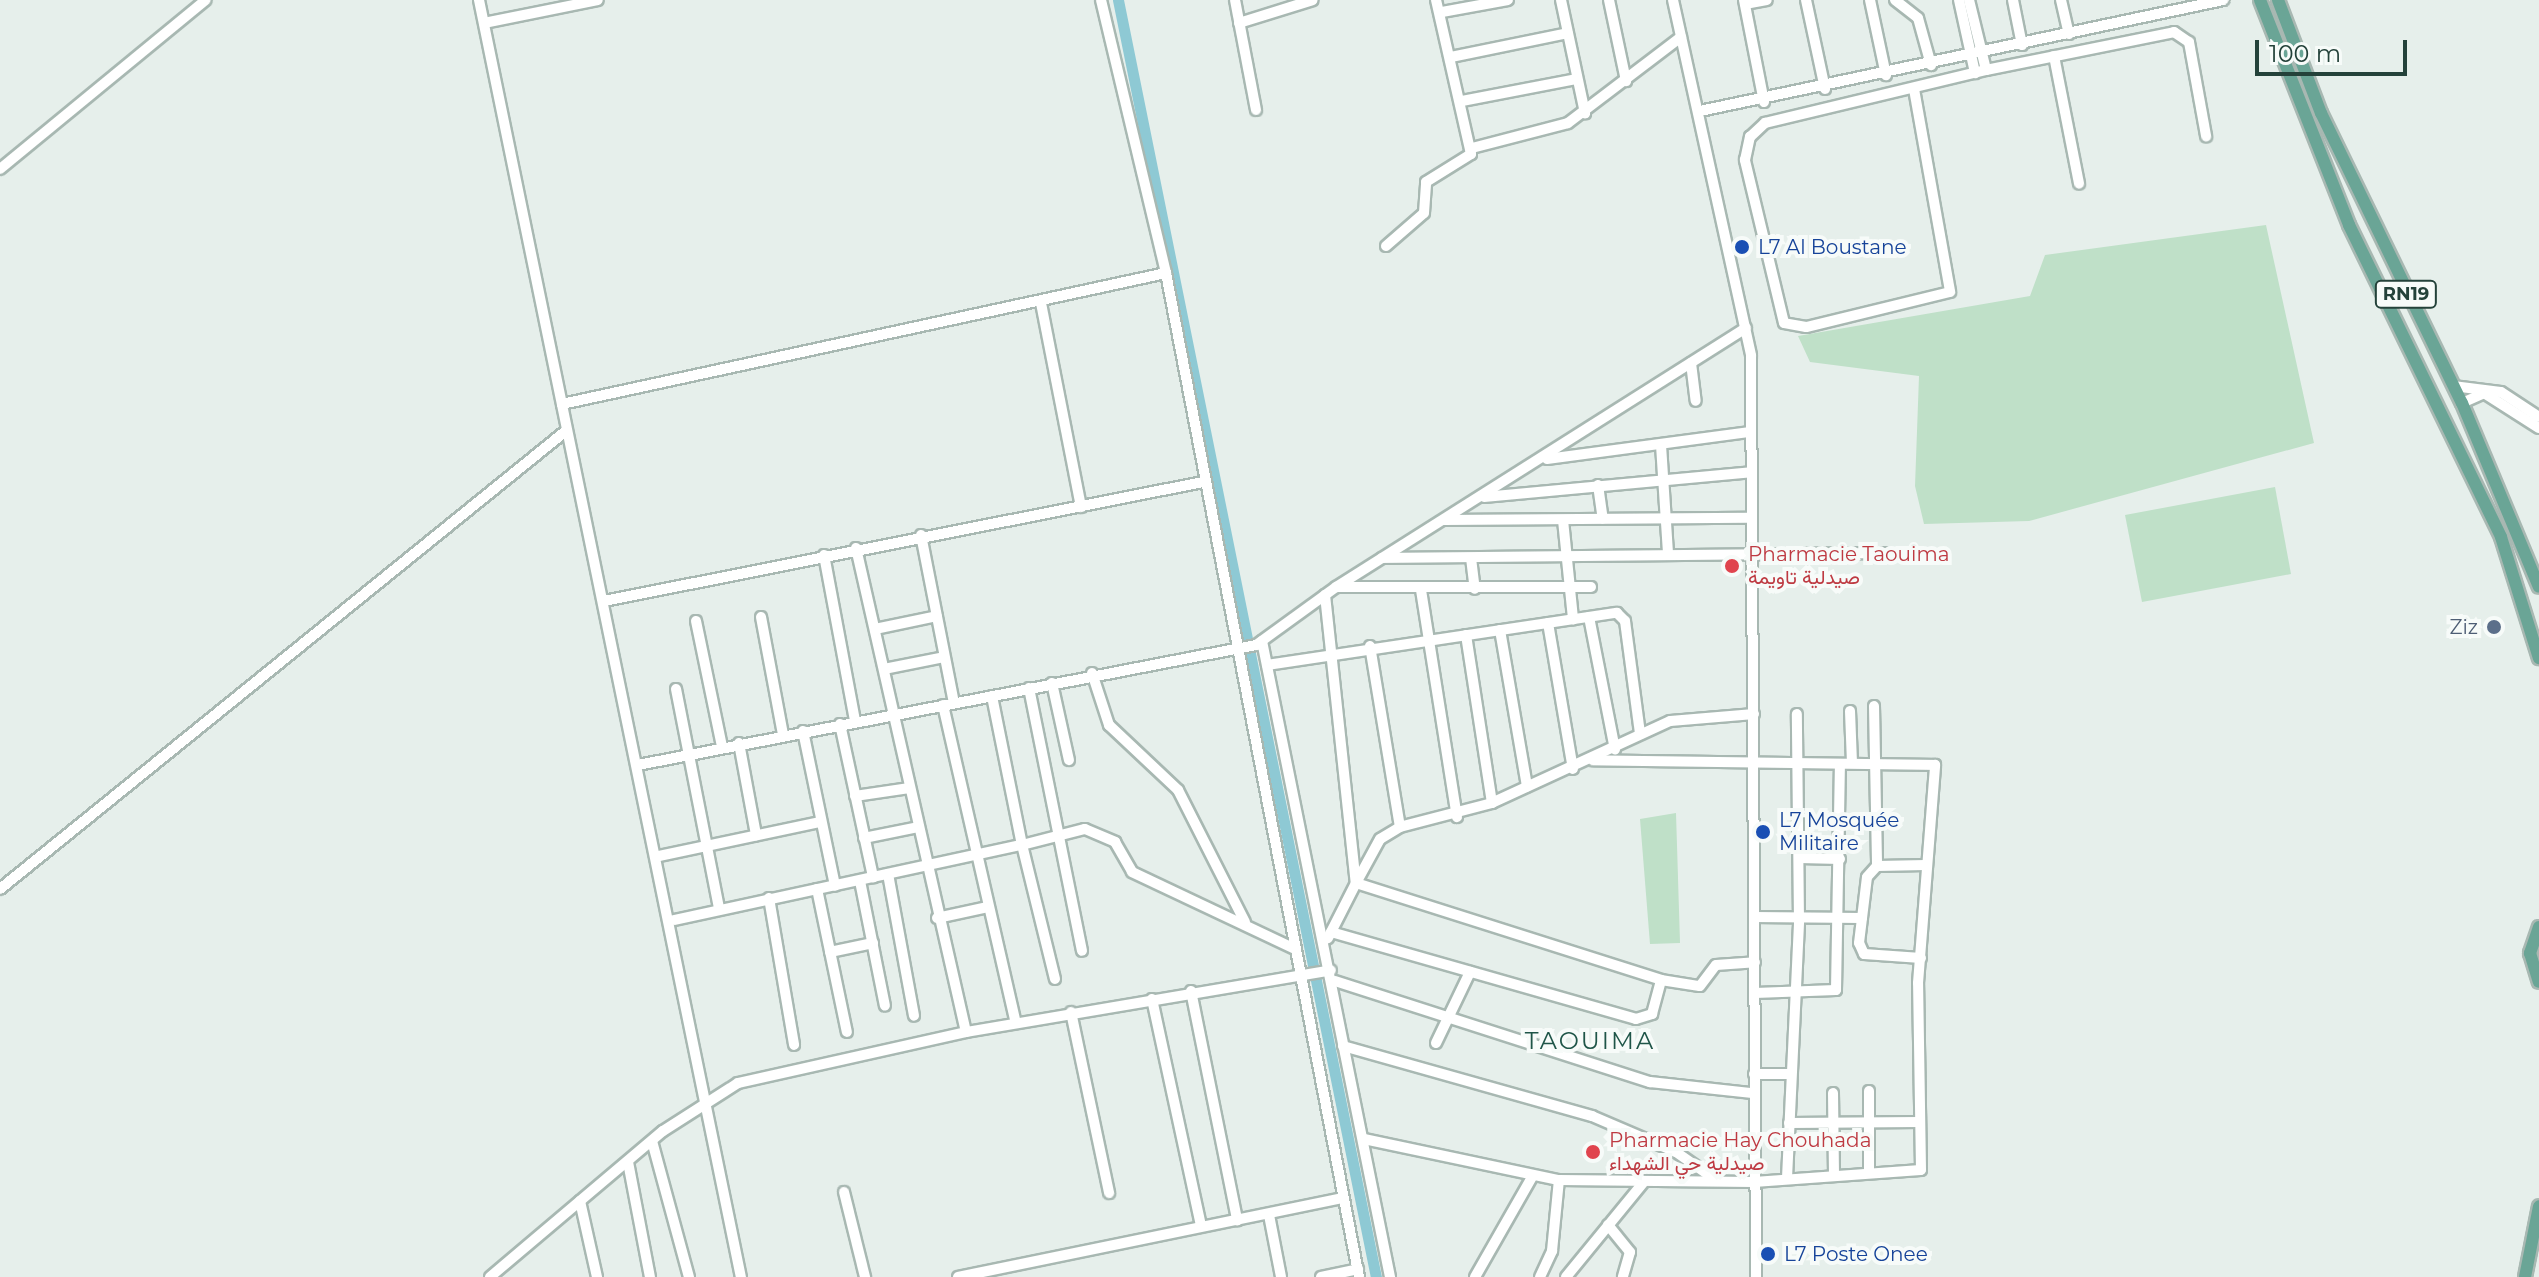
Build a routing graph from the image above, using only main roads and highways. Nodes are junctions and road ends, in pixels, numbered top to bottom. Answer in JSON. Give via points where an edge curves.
{"nodes":[{"id":1,"x":2260,"y":0,"type":"edge"},
{"id":2,"x":2278,"y":0,"type":"edge"},
{"id":3,"x":2539,"y":587,"type":"edge"},
{"id":4,"x":2539,"y":658,"type":"edge"},
{"id":5,"x":2539,"y":927,"type":"edge"},
{"id":6,"x":2539,"y":982,"type":"edge"},
{"id":7,"x":2539,"y":1206,"type":"edge"},
{"id":8,"x":2525,"y":1277,"type":"edge"}],
"edges":[{"from":1,"to":4,"type":"main road","number":"RN19","via":[[2349,225],[2501,537]]},
{"from":2,"to":3,"type":"main road","number":"RN19","via":[[2321,113],[2462,403]]},
{"from":5,"to":6,"type":"main road","via":[[2530,953]]},
{"from":7,"to":8,"type":"main road"}]}
